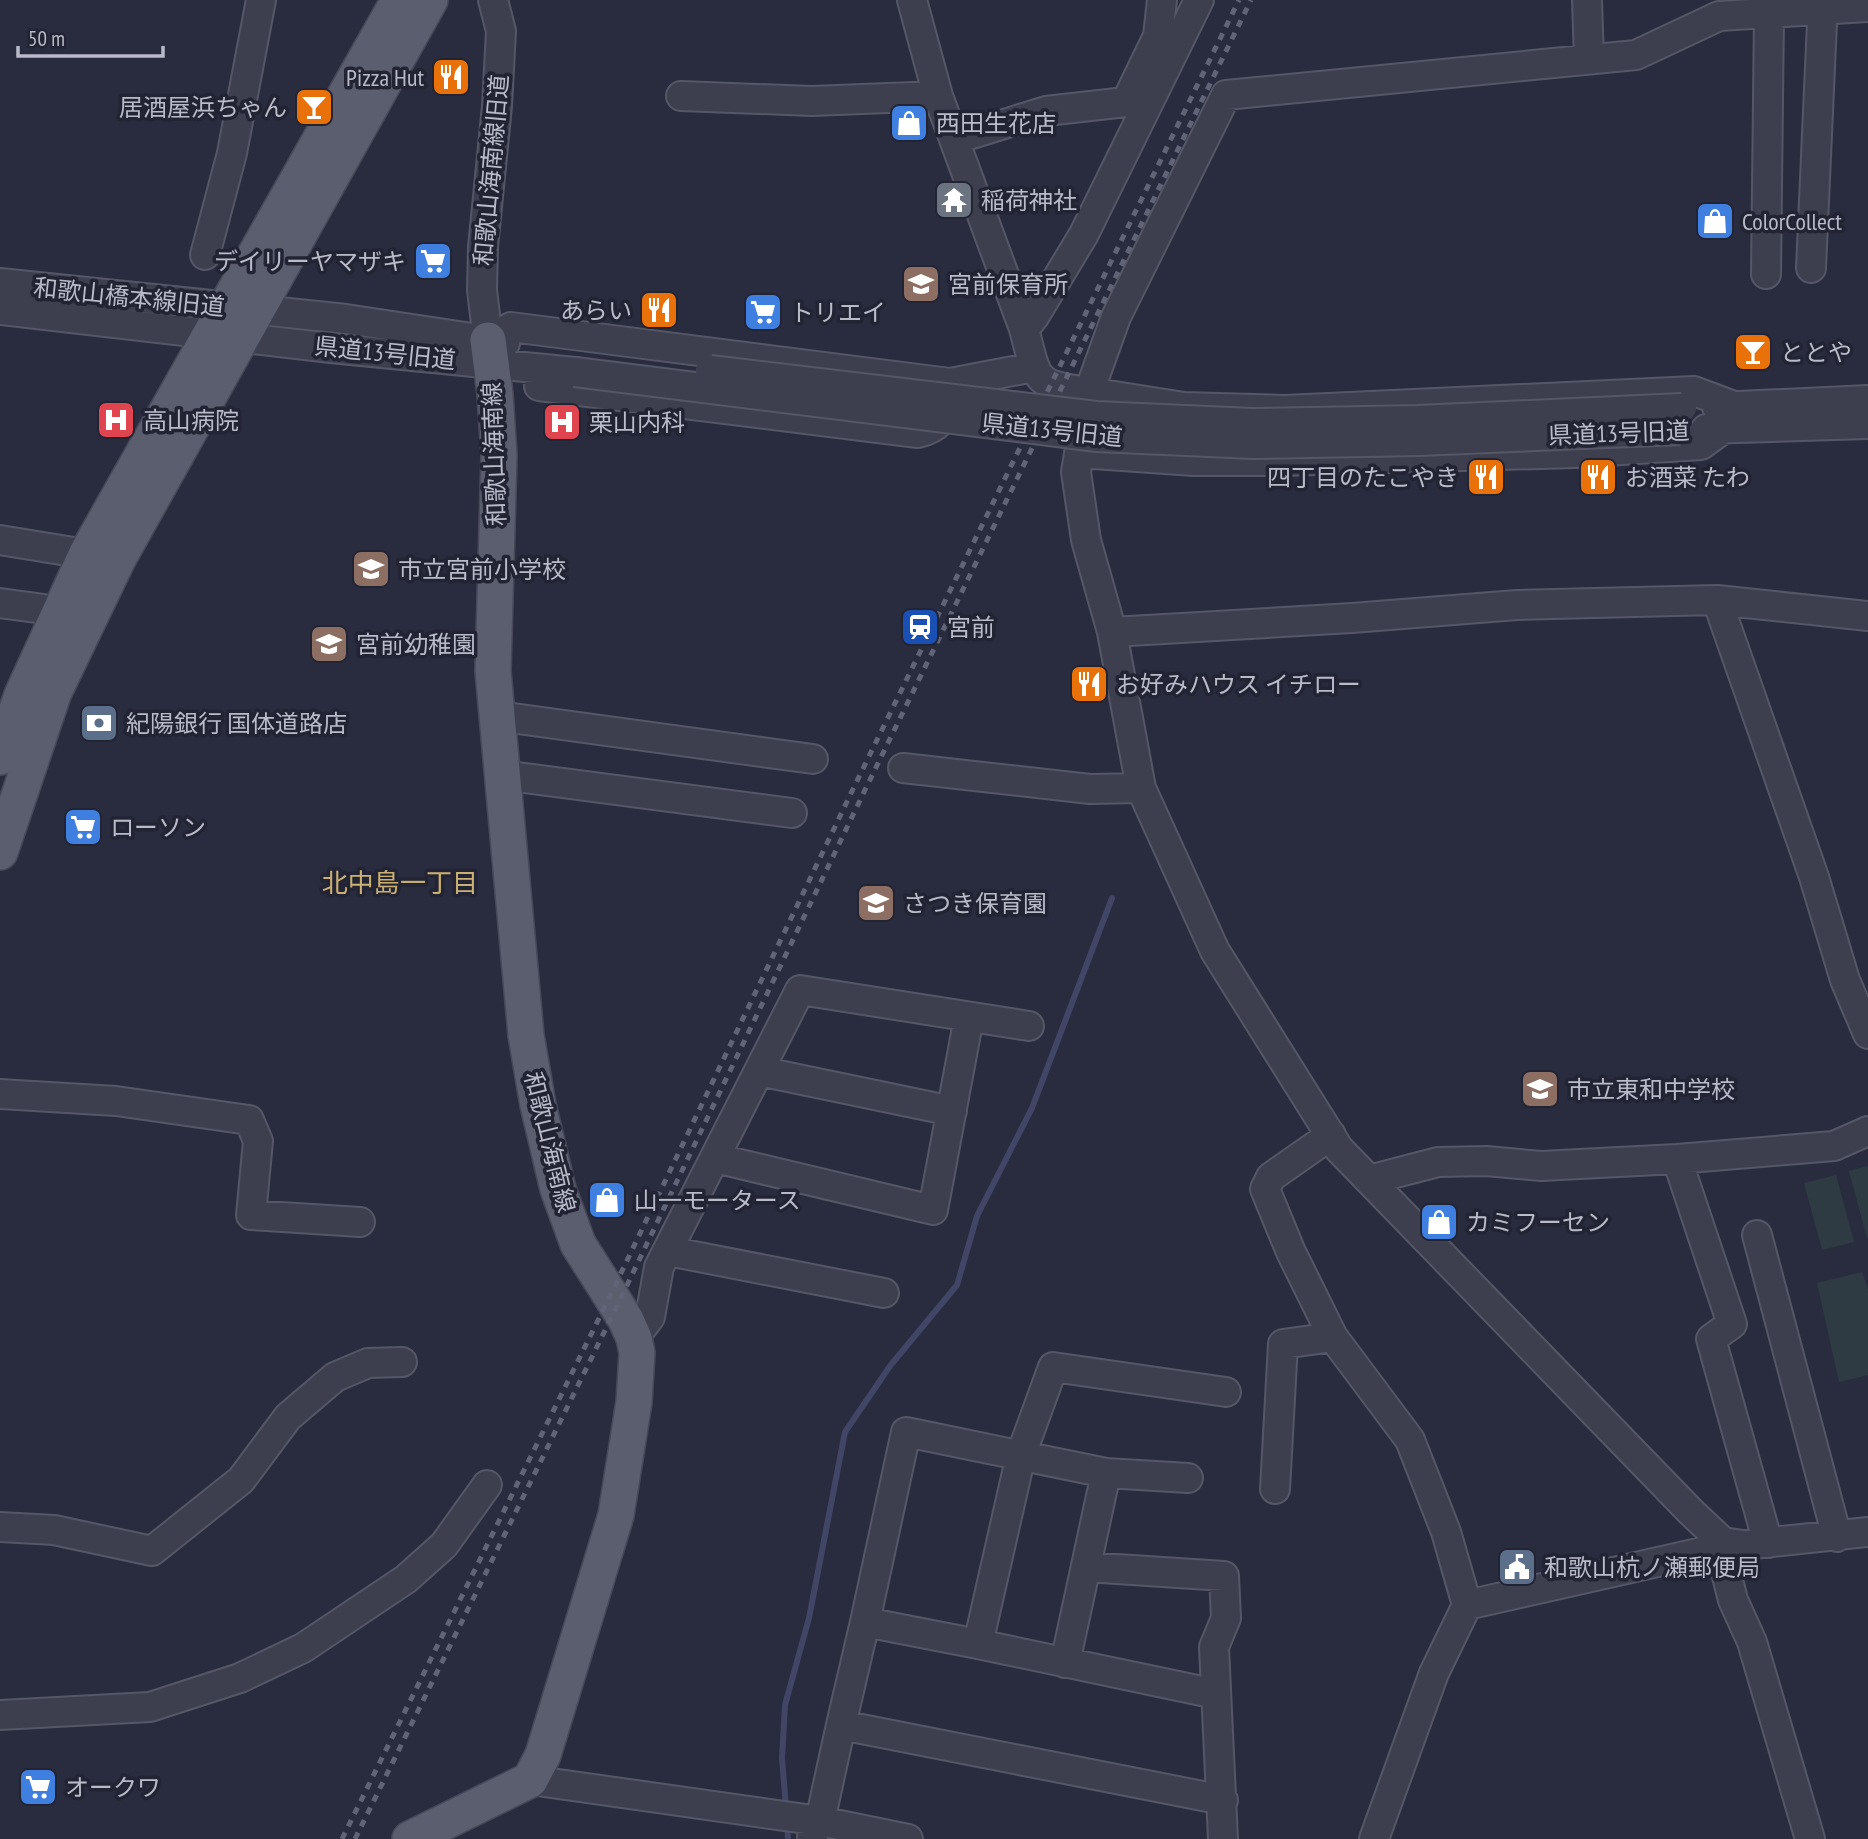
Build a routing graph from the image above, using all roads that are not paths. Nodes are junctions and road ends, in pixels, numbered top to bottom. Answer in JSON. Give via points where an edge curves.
{"nodes":[{"id":1,"x":261,"y":0,"type":"edge"},
{"id":2,"x":399,"y":0,"type":"edge"},
{"id":3,"x":430,"y":0,"type":"edge"},
{"id":4,"x":493,"y":0,"type":"edge"},
{"id":5,"x":912,"y":0,"type":"edge"},
{"id":6,"x":1162,"y":0,"type":"edge"},
{"id":7,"x":1199,"y":0,"type":"edge"},
{"id":8,"x":1587,"y":0,"type":"edge"},
{"id":9,"x":1823,"y":5,"type":"edge"},
{"id":10,"x":1868,"y":7,"type":"edge"},
{"id":11,"x":1781,"y":9,"type":"edge"},
{"id":12,"x":1589,"y":59,"type":"junction"},
{"id":13,"x":681,"y":96,"type":"dead end"},
{"id":14,"x":938,"y":96,"type":"junction"},
{"id":15,"x":956,"y":139,"type":"junction"},
{"id":16,"x":205,"y":255,"type":"dead end"},
{"id":17,"x":1811,"y":268,"type":"dead end"},
{"id":18,"x":1766,"y":274,"type":"dead end"},
{"id":19,"x":0,"y":283,"type":"edge"},
{"id":20,"x":0,"y":310,"type":"edge"},
{"id":21,"x":233,"y":322,"type":"junction"},
{"id":22,"x":1024,"y":329,"type":"junction"},
{"id":23,"x":490,"y":352,"type":"junction"},
{"id":24,"x":1034,"y":367,"type":"junction"},
{"id":25,"x":950,"y":383,"type":"junction"},
{"id":26,"x":1089,"y":392,"type":"junction"},
{"id":27,"x":1868,"y":400,"type":"edge"},
{"id":28,"x":1729,"y":417,"type":"junction"},
{"id":29,"x":1868,"y":424,"type":"edge"},
{"id":30,"x":1079,"y":453,"type":"junction"},
{"id":31,"x":0,"y":540,"type":"edge"},
{"id":32,"x":102,"y":556,"type":"junction"},
{"id":33,"x":1717,"y":600,"type":"junction"},
{"id":34,"x":0,"y":603,"type":"edge"},
{"id":35,"x":58,"y":611,"type":"junction"},
{"id":36,"x":1868,"y":616,"type":"edge"},
{"id":37,"x":1112,"y":632,"type":"junction"},
{"id":38,"x":497,"y":716,"type":"junction"},
{"id":39,"x":813,"y":760,"type":"dead end"},
{"id":40,"x":8,"y":766,"type":"edge"},
{"id":41,"x":903,"y":768,"type":"dead end"},
{"id":42,"x":502,"y":775,"type":"junction"},
{"id":43,"x":1140,"y":788,"type":"junction"},
{"id":44,"x":792,"y":813,"type":"dead end"},
{"id":45,"x":0,"y":852,"type":"edge"},
{"id":46,"x":1856,"y":979,"type":"edge"},
{"id":47,"x":969,"y":1017,"type":"junction"},
{"id":48,"x":1029,"y":1026,"type":"dead end"},
{"id":49,"x":1868,"y":1034,"type":"edge"},
{"id":50,"x":759,"y":1071,"type":"junction"},
{"id":51,"x":0,"y":1094,"type":"edge"},
{"id":52,"x":952,"y":1111,"type":"junction"},
{"id":53,"x":1868,"y":1132,"type":"edge"},
{"id":54,"x":1331,"y":1135,"type":"junction"},
{"id":55,"x":715,"y":1158,"type":"junction"},
{"id":56,"x":1677,"y":1160,"type":"junction"},
{"id":57,"x":1369,"y":1180,"type":"junction"},
{"id":58,"x":360,"y":1222,"type":"dead end"},
{"id":59,"x":1758,"y":1235,"type":"dead end"},
{"id":60,"x":668,"y":1251,"type":"junction"},
{"id":61,"x":884,"y":1293,"type":"dead end"},
{"id":62,"x":1333,"y":1337,"type":"junction"},
{"id":63,"x":634,"y":1338,"type":"junction"},
{"id":64,"x":402,"y":1362,"type":"dead end"},
{"id":65,"x":1226,"y":1392,"type":"dead end"},
{"id":66,"x":1021,"y":1455,"type":"junction"},
{"id":67,"x":1106,"y":1473,"type":"junction"},
{"id":68,"x":1188,"y":1478,"type":"dead end"},
{"id":69,"x":487,"y":1485,"type":"dead end"},
{"id":70,"x":1275,"y":1489,"type":"dead end"},
{"id":71,"x":0,"y":1527,"type":"edge"},
{"id":72,"x":1868,"y":1532,"type":"edge"},
{"id":73,"x":1837,"y":1537,"type":"junction"},
{"id":74,"x":1768,"y":1543,"type":"junction"},
{"id":75,"x":1721,"y":1545,"type":"junction"},
{"id":76,"x":1086,"y":1567,"type":"junction"},
{"id":77,"x":1467,"y":1605,"type":"junction"},
{"id":78,"x":865,"y":1622,"type":"junction"},
{"id":79,"x":978,"y":1644,"type":"junction"},
{"id":80,"x":1065,"y":1663,"type":"junction"},
{"id":81,"x":1216,"y":1694,"type":"junction"},
{"id":82,"x":0,"y":1715,"type":"edge"},
{"id":83,"x":841,"y":1725,"type":"junction"},
{"id":84,"x":530,"y":1780,"type":"junction"},
{"id":85,"x":1223,"y":1800,"type":"junction"},
{"id":86,"x":816,"y":1830,"type":"edge"},
{"id":87,"x":428,"y":1835,"type":"edge"},
{"id":88,"x":908,"y":1839,"type":"edge"},
{"id":89,"x":1223,"y":1839,"type":"edge"},
{"id":90,"x":1374,"y":1839,"type":"edge"},
{"id":91,"x":1810,"y":1839,"type":"edge"}],
"edges":[{"from":1,"to":16,"type":"street","via":[[232,153]]},
{"from":2,"to":21,"type":"main road"},
{"from":3,"to":21,"type":"main road"},
{"from":4,"to":23,"type":"street","name":"和歌山海南線旧道","via":[[501,31],[482,290]]},
{"from":5,"to":14,"type":"street"},
{"from":6,"to":15,"type":"street","via":[[1158,36],[1126,102],[1046,111]]},
{"from":7,"to":22,"type":"street","via":[[1084,234]]},
{"from":8,"to":12,"type":"street"},
{"from":9,"to":10,"type":"street"},
{"from":9,"to":11,"type":"street"},
{"from":9,"to":17,"type":"street"},
{"from":11,"to":12,"type":"street","via":[[1719,16],[1636,55]]},
{"from":11,"to":18,"type":"street"},
{"from":12,"to":26,"type":"street","via":[[1226,95],[1116,317]]},
{"from":13,"to":14,"type":"street","via":[[812,101]]},
{"from":14,"to":15,"type":"street"},
{"from":15,"to":22,"type":"street"},
{"from":19,"to":21,"type":"street","name":"和歌山橋本線旧道"},
{"from":20,"to":21,"type":"street","name":"和歌山橋本線旧道"},
{"from":21,"to":23,"type":"street","name":"県道13号旧道","via":[[346,319]]},
{"from":21,"to":32,"type":"main road"},
{"from":22,"to":24,"type":"street"},
{"from":23,"to":25,"type":"street","via":[[511,327]]},
{"from":23,"to":25,"type":"street","via":[[515,383],[918,433],[934,429],[945,416]]},
{"from":23,"to":28,"type":"street","name":"県道13号旧道","bridge":true,"via":[[1096,416],[1252,422]]},
{"from":23,"to":38,"type":"main road","name":"和歌山海南線","via":[[499,454],[493,671]]},
{"from":24,"to":25,"type":"street"},
{"from":24,"to":26,"type":"street","via":[[1040,380]]},
{"from":26,"to":28,"type":"street","via":[[1184,407],[1285,410],[1694,391]]},
{"from":26,"to":30,"type":"street"},
{"from":27,"to":28,"type":"street","name":"県道13号旧道"},
{"from":28,"to":29,"type":"street","name":"県道13号旧道"},
{"from":28,"to":30,"type":"street","via":[[1701,445],[1575,453],[1284,461],[1194,461]]},
{"from":30,"to":37,"type":"street","via":[[1076,472],[1086,540]]},
{"from":31,"to":32,"type":"street"},
{"from":32,"to":35,"type":"main road"},
{"from":32,"to":40,"type":"main road","via":[[54,692]]},
{"from":33,"to":36,"type":"street"},
{"from":33,"to":37,"type":"street","via":[[1517,605]]},
{"from":33,"to":46,"type":"street","via":[[1814,877]]},
{"from":34,"to":35,"type":"street"},
{"from":35,"to":40,"type":"main road","via":[[22,695]]},
{"from":37,"to":43,"type":"street"},
{"from":38,"to":39,"type":"street"},
{"from":38,"to":42,"type":"main road","name":"和歌山海南線"},
{"from":40,"to":45,"type":"main road"},
{"from":41,"to":43,"type":"street","via":[[1090,789]]},
{"from":42,"to":44,"type":"street"},
{"from":42,"to":63,"type":"main road","name":"和歌山海南線","via":[[526,1035],[538,1105],[558,1189],[578,1244]]},
{"from":43,"to":54,"type":"street","via":[[1215,951]]},
{"from":46,"to":49,"type":"street"},
{"from":47,"to":48,"type":"street"},
{"from":47,"to":50,"type":"street","via":[[800,990]]},
{"from":47,"to":52,"type":"street"},
{"from":50,"to":52,"type":"street"},
{"from":50,"to":55,"type":"street"},
{"from":51,"to":58,"type":"street","via":[[116,1101],[249,1120],[258,1140],[251,1215]]},
{"from":52,"to":55,"type":"street","via":[[933,1210]]},
{"from":53,"to":56,"type":"street","via":[[1834,1146]]},
{"from":54,"to":57,"type":"street"},
{"from":54,"to":62,"type":"street","via":[[1270,1177],[1265,1189]]},
{"from":55,"to":60,"type":"street"},
{"from":56,"to":57,"type":"street","via":[[1541,1166],[1438,1162]]},
{"from":56,"to":74,"type":"street","via":[[1732,1324],[1712,1339]]},
{"from":57,"to":75,"type":"street"},
{"from":59,"to":73,"type":"street"},
{"from":60,"to":61,"type":"street"},
{"from":60,"to":63,"type":"street","via":[[659,1267],[650,1317]]},
{"from":62,"to":70,"type":"street","via":[[1283,1344]]},
{"from":62,"to":77,"type":"street","via":[[1410,1440],[1446,1532]]},
{"from":63,"to":84,"type":"main road","name":"和歌山海南線","via":[[634,1402],[616,1516],[552,1729]]},
{"from":64,"to":71,"type":"street","via":[[368,1363],[335,1377],[288,1417],[241,1480],[152,1551],[54,1530]]},
{"from":65,"to":66,"type":"street","via":[[1053,1367]]},
{"from":66,"to":67,"type":"street"},
{"from":66,"to":78,"type":"street","via":[[906,1432]]},
{"from":66,"to":79,"type":"street"},
{"from":67,"to":68,"type":"street"},
{"from":67,"to":76,"type":"street"},
{"from":69,"to":82,"type":"street","via":[[444,1545],[406,1579],[303,1648],[253,1672],[150,1707]]},
{"from":72,"to":73,"type":"street"},
{"from":73,"to":74,"type":"street"},
{"from":74,"to":75,"type":"street"},
{"from":75,"to":77,"type":"street"},
{"from":75,"to":91,"type":"street","via":[[1732,1600],[1752,1642]]},
{"from":76,"to":80,"type":"street"},
{"from":76,"to":81,"type":"street","via":[[1224,1576],[1226,1618],[1213,1647]]},
{"from":77,"to":90,"type":"street","via":[[1434,1673]]},
{"from":78,"to":79,"type":"street"},
{"from":78,"to":83,"type":"street"},
{"from":79,"to":80,"type":"street"},
{"from":80,"to":81,"type":"street"},
{"from":81,"to":85,"type":"street"},
{"from":83,"to":85,"type":"street"},
{"from":83,"to":86,"type":"street"},
{"from":84,"to":86,"type":"street"},
{"from":84,"to":87,"type":"main road"},
{"from":85,"to":89,"type":"street"},
{"from":86,"to":88,"type":"street"}]}
